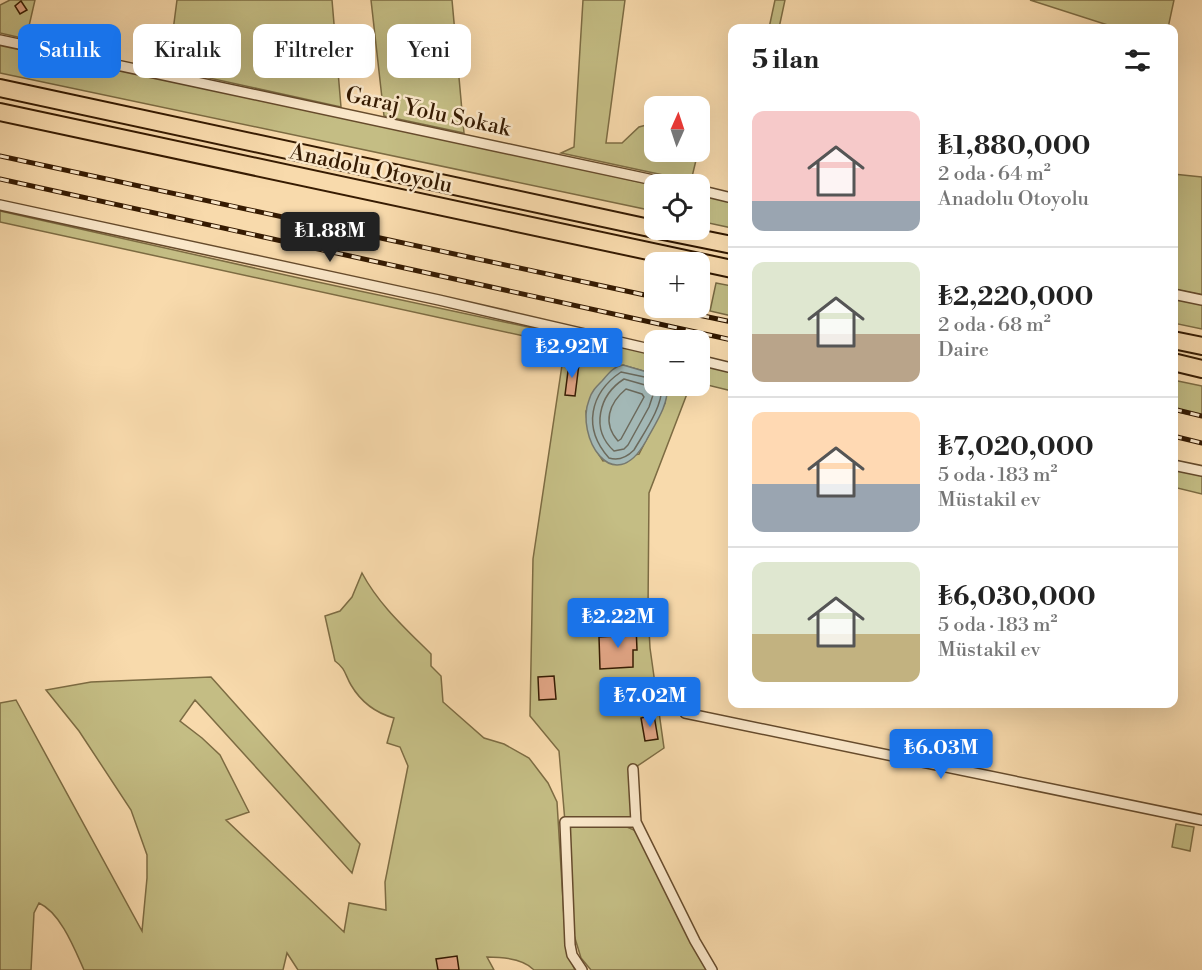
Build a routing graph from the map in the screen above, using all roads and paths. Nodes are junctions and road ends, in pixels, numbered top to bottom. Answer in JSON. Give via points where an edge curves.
{"nodes":[{"id":1,"x":0,"y":40,"type":"edge"},
{"id":2,"x":0,"y":88,"type":"edge"},
{"id":3,"x":0,"y":112,"type":"edge"},
{"id":4,"x":644,"y":178,"type":"edge"},
{"id":5,"x":710,"y":193,"type":"edge"},
{"id":6,"x":728,"y":197,"type":"edge"},
{"id":7,"x":0,"y":205,"type":"edge"},
{"id":8,"x":644,"y":226,"type":"edge"},
{"id":9,"x":708,"y":240,"type":"edge"},
{"id":10,"x":728,"y":244,"type":"edge"},
{"id":11,"x":728,"y":268,"type":"edge"},
{"id":12,"x":1178,"y":295,"type":"edge"},
{"id":13,"x":1202,"y":300,"type":"edge"},
{"id":14,"x":1178,"y":341,"type":"edge"},
{"id":15,"x":1202,"y":346,"type":"edge"},
{"id":16,"x":644,"y":348,"type":"edge"},
{"id":17,"x":710,"y":363,"type":"edge"},
{"id":18,"x":1178,"y":363,"type":"edge"},
{"id":19,"x":728,"y":367,"type":"edge"},
{"id":20,"x":1202,"y":369,"type":"edge"},
{"id":21,"x":1178,"y":466,"type":"edge"},
{"id":22,"x":1202,"y":471,"type":"edge"},
{"id":23,"x":685,"y":714,"type":"dead end"},
{"id":24,"x":633,"y":769,"type":"dead end"},
{"id":25,"x":1202,"y":820,"type":"edge"},
{"id":26,"x":636,"y":822,"type":"junction"},
{"id":27,"x":582,"y":970,"type":"edge"},
{"id":28,"x":712,"y":970,"type":"edge"}],
"edges":[{"from":1,"to":4,"type":"street","name":"Garaj Yolu Sokak"},
{"from":2,"to":8,"type":"highway","name":"Anadolu Otoyolu"},
{"from":3,"to":11,"type":"highway","name":"Anadolu Otoyolu"},
{"from":5,"to":6,"type":"street"},
{"from":7,"to":16,"type":"street"},
{"from":9,"to":10,"type":"highway","name":"Anadolu Otoyolu"},
{"from":12,"to":13,"type":"street"},
{"from":14,"to":15,"type":"highway"},
{"from":17,"to":19,"type":"street"},
{"from":18,"to":20,"type":"highway"},
{"from":21,"to":22,"type":"street"},
{"from":23,"to":25,"type":"street"},
{"from":24,"to":26,"type":"street"},
{"from":26,"to":27,"type":"street","via":[[565,822],[570,945]]},
{"from":26,"to":28,"type":"street"}]}
